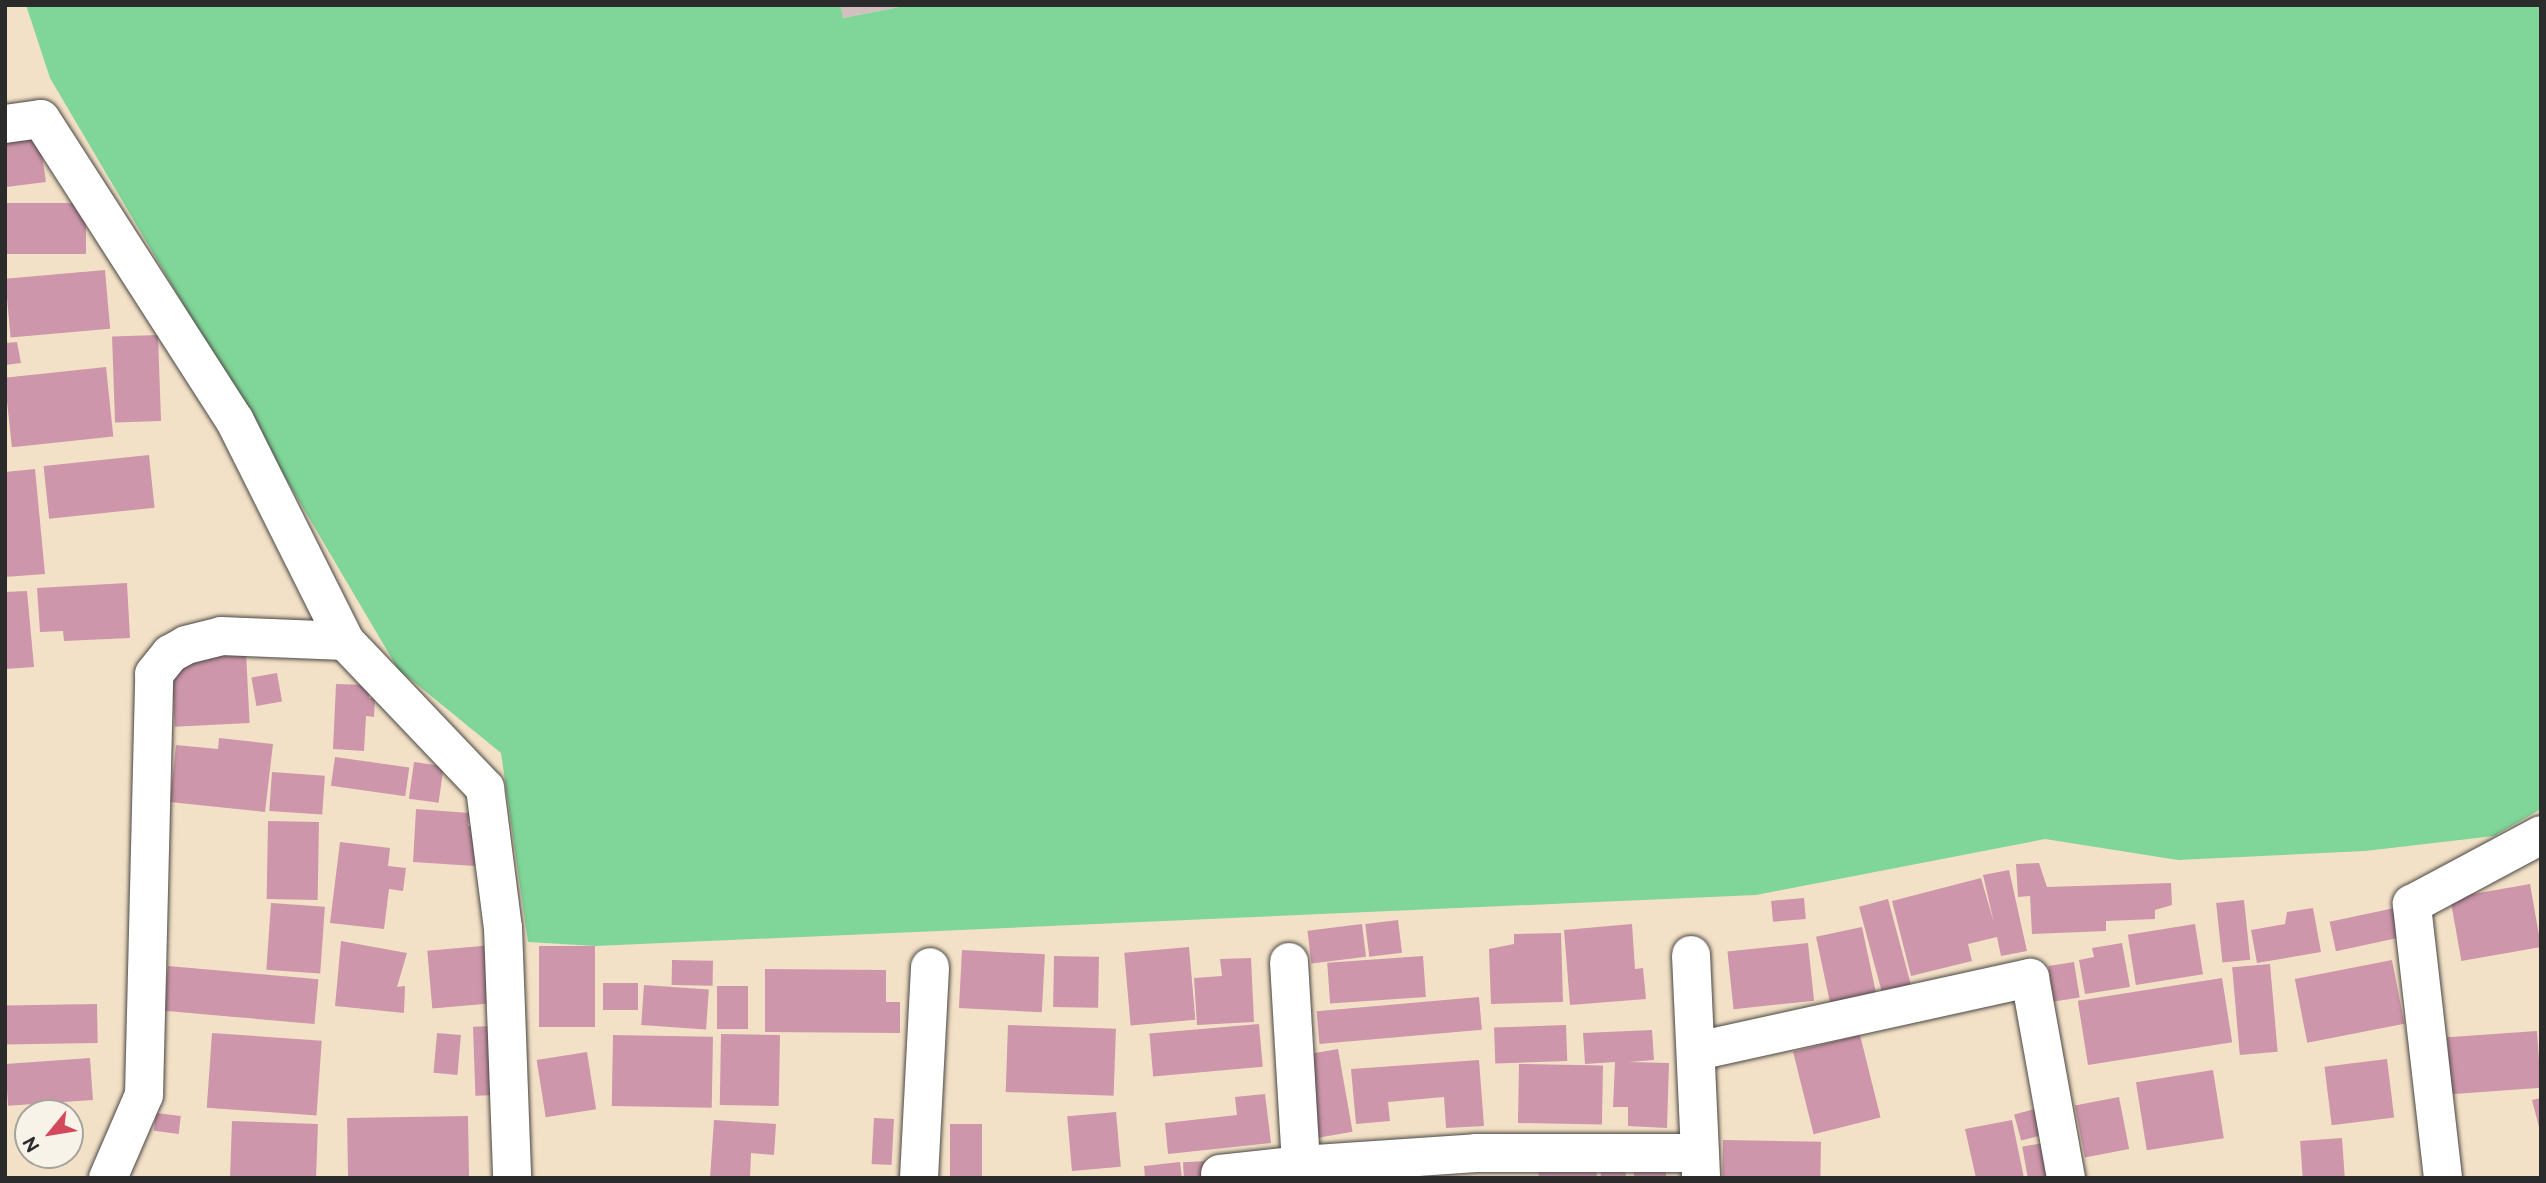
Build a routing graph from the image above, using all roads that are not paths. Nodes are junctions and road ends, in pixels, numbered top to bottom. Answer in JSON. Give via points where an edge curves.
{"nodes":[{"id":1,"x":5,"y":124,"type":"edge"},
{"id":2,"x":345,"y":641,"type":"junction"},
{"id":3,"x":2541,"y":835,"type":"edge"},
{"id":4,"x":1691,"y":955,"type":"dead end"},
{"id":5,"x":1289,"y":962,"type":"dead end"},
{"id":6,"x":930,"y":967,"type":"dead end"},
{"id":7,"x":1697,"y":1051,"type":"junction"},
{"id":8,"x":1301,"y":1165,"type":"junction"},
{"id":9,"x":1700,"y":1165,"type":"edge"},
{"id":10,"x":1220,"y":1174,"type":"dead end"},
{"id":11,"x":108,"y":1178,"type":"edge"},
{"id":12,"x":512,"y":1178,"type":"edge"},
{"id":13,"x":919,"y":1178,"type":"edge"},
{"id":14,"x":2066,"y":1178,"type":"edge"},
{"id":15,"x":2443,"y":1178,"type":"edge"}],
"edges":[{"from":1,"to":2,"type":"street","via":[[41,118],[125,243],[234,421]]},
{"from":2,"to":11,"type":"street","via":[[222,636],[186,645],[170,654],[154,674],[144,1096]]},
{"from":2,"to":12,"type":"street","via":[[485,788],[503,928]]},
{"from":3,"to":15,"type":"street","via":[[2412,904]]},
{"from":4,"to":7,"type":"street"},
{"from":5,"to":8,"type":"street"},
{"from":6,"to":13,"type":"street"},
{"from":7,"to":9,"type":"street"},
{"from":7,"to":14,"type":"street","via":[[2030,978]]},
{"from":8,"to":9,"type":"street","via":[[1476,1153]]},
{"from":8,"to":10,"type":"street"}]}
